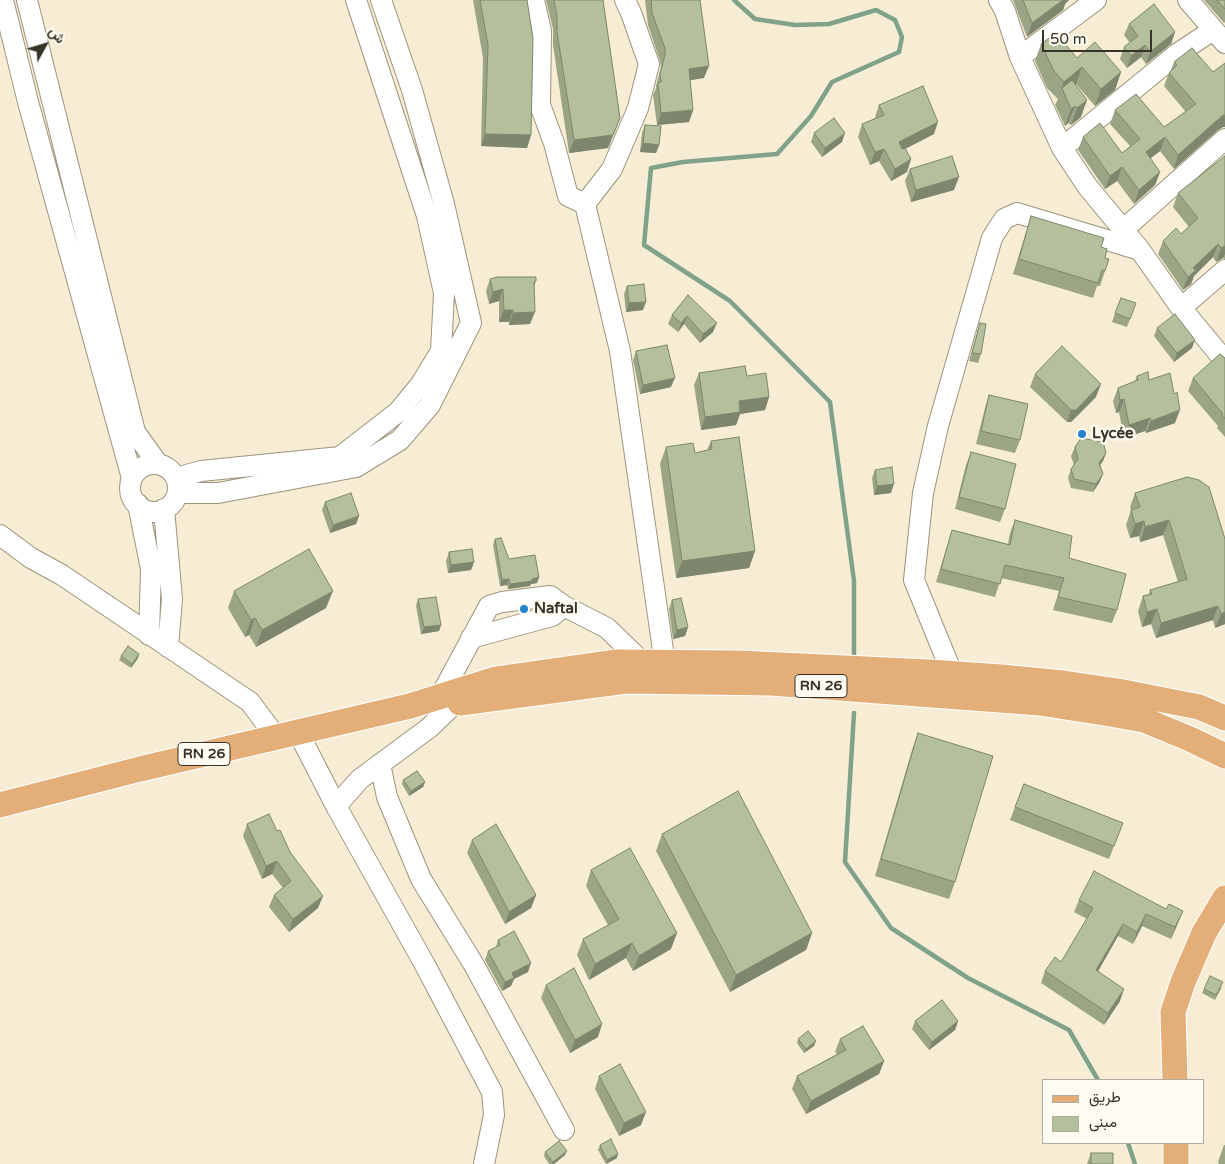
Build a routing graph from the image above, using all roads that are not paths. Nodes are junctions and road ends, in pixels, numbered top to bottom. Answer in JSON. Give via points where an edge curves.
{"nodes":[{"id":1,"x":3,"y":0,"type":"edge"},
{"id":2,"x":27,"y":0,"type":"edge"},
{"id":3,"x":356,"y":0,"type":"edge"},
{"id":4,"x":381,"y":0,"type":"edge"},
{"id":5,"x":534,"y":0,"type":"edge"},
{"id":6,"x":625,"y":0,"type":"edge"},
{"id":7,"x":999,"y":0,"type":"edge"},
{"id":8,"x":1096,"y":0,"type":"edge"},
{"id":9,"x":1188,"y":0,"type":"edge"},
{"id":10,"x":1219,"y":36,"type":"edge"},
{"id":11,"x":1020,"y":56,"type":"junction"},
{"id":12,"x":1225,"y":139,"type":"edge"},
{"id":13,"x":1062,"y":148,"type":"junction"},
{"id":14,"x":585,"y":204,"type":"junction"},
{"id":15,"x":1124,"y":229,"type":"junction"},
{"id":16,"x":1140,"y":250,"type":"junction"},
{"id":17,"x":1225,"y":270,"type":"edge"},
{"id":18,"x":1181,"y":308,"type":"junction"},
{"id":19,"x":1225,"y":361,"type":"edge"},
{"id":20,"x":158,"y":464,"type":"junction"},
{"id":21,"x":132,"y":478,"type":"junction"},
{"id":22,"x":177,"y":485,"type":"junction"},
{"id":23,"x":138,"y":504,"type":"junction"},
{"id":24,"x":164,"y":510,"type":"junction"},
{"id":25,"x":0,"y":535,"type":"edge"},
{"id":26,"x":564,"y":606,"type":"junction"},
{"id":27,"x":149,"y":634,"type":"junction"},
{"id":28,"x":471,"y":638,"type":"junction"},
{"id":29,"x":168,"y":647,"type":"junction"},
{"id":30,"x":654,"y":663,"type":"junction"},
{"id":31,"x":952,"y":673,"type":"junction"},
{"id":32,"x":448,"y":700,"type":"junction"},
{"id":33,"x":1198,"y":707,"type":"junction"},
{"id":34,"x":1225,"y":708,"type":"edge"},
{"id":35,"x":1225,"y":718,"type":"edge"},
{"id":36,"x":287,"y":735,"type":"junction"},
{"id":37,"x":1217,"y":752,"type":"edge"},
{"id":38,"x":380,"y":764,"type":"junction"},
{"id":39,"x":1225,"y":768,"type":"edge"},
{"id":40,"x":0,"y":805,"type":"edge"},
{"id":41,"x":336,"y":806,"type":"junction"},
{"id":42,"x":1225,"y":898,"type":"edge"},
{"id":43,"x":1175,"y":1079,"type":"edge"},
{"id":44,"x":564,"y":1130,"type":"dead end"},
{"id":45,"x":1176,"y":1144,"type":"edge"},
{"id":46,"x":484,"y":1164,"type":"edge"},
{"id":47,"x":1176,"y":1164,"type":"edge"}],
"edges":[{"from":1,"to":21,"type":"street"},
{"from":2,"to":20,"type":"street","via":[[135,432]]},
{"from":3,"to":22,"type":"street","via":[[427,216],[444,294],[441,351],[421,384],[398,412],[340,457],[201,471]]},
{"from":4,"to":22,"type":"street","via":[[412,90],[444,204],[471,323],[430,406],[400,440],[356,467],[218,493]]},
{"from":5,"to":14,"type":"street","via":[[540,31],[540,105],[568,196]]},
{"from":6,"to":14,"type":"street","via":[[649,64],[638,108],[612,169]]},
{"from":7,"to":11,"type":"street"},
{"from":8,"to":11,"type":"street"},
{"from":9,"to":10,"type":"street"},
{"from":10,"to":13,"type":"street","via":[[1177,54]]},
{"from":11,"to":13,"type":"street"},
{"from":12,"to":15,"type":"street"},
{"from":13,"to":15,"type":"street","via":[[1087,186]]},
{"from":14,"to":30,"type":"street","via":[[620,351]]},
{"from":15,"to":16,"type":"street"},
{"from":16,"to":18,"type":"street"},
{"from":16,"to":31,"type":"street","via":[[1016,213],[1004,219],[992,238],[922,493],[914,580]]},
{"from":17,"to":18,"type":"street"},
{"from":18,"to":19,"type":"street"},
{"from":20,"to":21,"type":"street","via":[[143,466]]},
{"from":20,"to":22,"type":"street","via":[[166,467]]},
{"from":21,"to":23,"type":"street","via":[[132,494]]},
{"from":22,"to":24,"type":"street","via":[[175,500]]},
{"from":23,"to":24,"type":"street","via":[[149,511]]},
{"from":23,"to":27,"type":"street","via":[[151,569]]},
{"from":24,"to":29,"type":"street","via":[[172,599]]},
{"from":25,"to":27,"type":"street"},
{"from":26,"to":28,"type":"street","via":[[552,616]]},
{"from":26,"to":28,"type":"street","via":[[550,596],[488,606]]},
{"from":26,"to":30,"type":"street","via":[[607,628]]},
{"from":27,"to":29,"type":"street"},
{"from":28,"to":32,"type":"street"},
{"from":29,"to":36,"type":"street","via":[[250,702]]},
{"from":30,"to":31,"type":"main road","number":"RN 26","via":[[738,663]]},
{"from":30,"to":32,"type":"main road","number":"RN 26","via":[[615,662],[523,674],[496,679]]},
{"from":31,"to":33,"type":"main road","number":"RN 26","via":[[1072,684]]},
{"from":32,"to":36,"type":"main road","number":"RN 26"},
{"from":32,"to":37,"type":"main road","number":"RN 26","via":[[626,681],[771,683],[1040,703],[1144,720]]},
{"from":32,"to":38,"type":"street","via":[[429,728]]},
{"from":33,"to":34,"type":"main road"},
{"from":33,"to":35,"type":"main road","number":"RN 26"},
{"from":36,"to":40,"type":"main road","number":"RN 26"},
{"from":36,"to":41,"type":"street"},
{"from":37,"to":39,"type":"main road"},
{"from":38,"to":41,"type":"street","via":[[360,779]]},
{"from":38,"to":44,"type":"street","via":[[387,798],[422,879],[474,965]]},
{"from":41,"to":46,"type":"street","via":[[426,965],[492,1092],[494,1115]]},
{"from":42,"to":43,"type":"main road","via":[[1204,933],[1174,1012]]},
{"from":45,"to":47,"type":"main road"}]}
